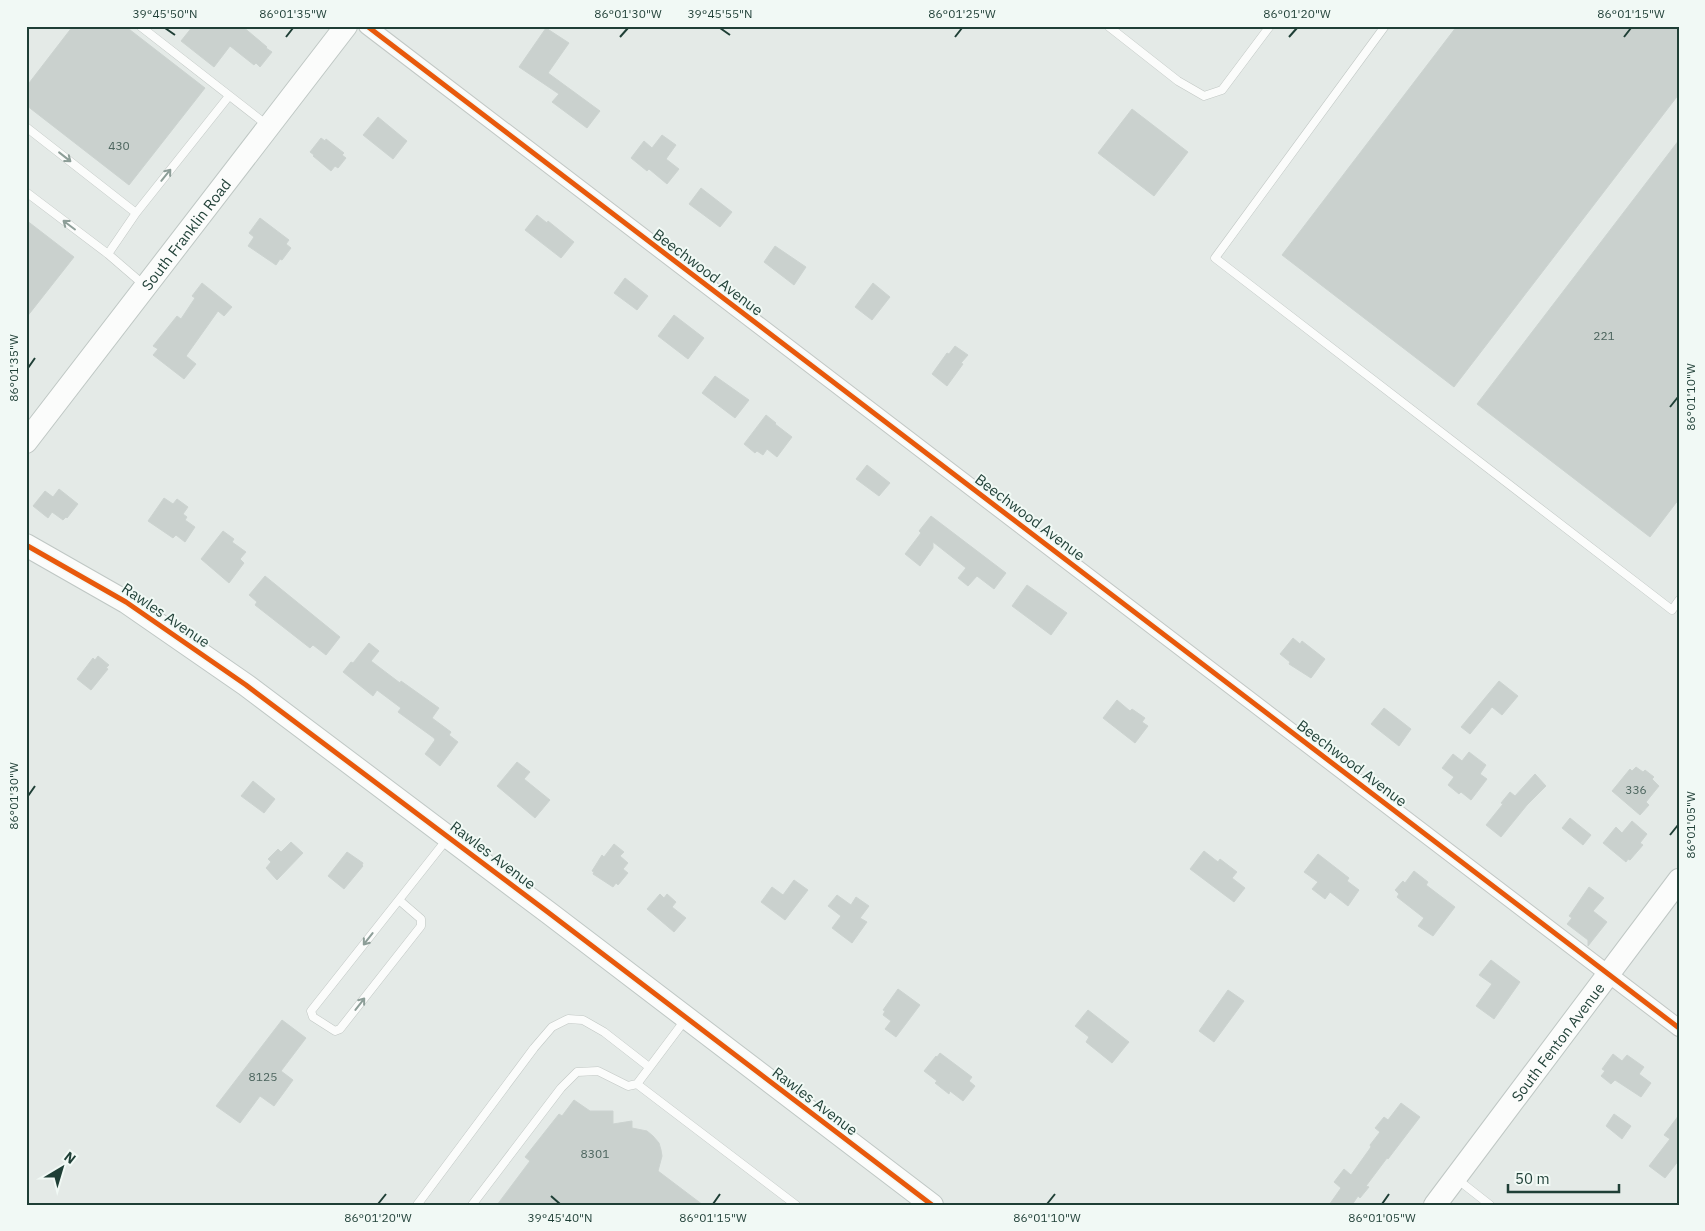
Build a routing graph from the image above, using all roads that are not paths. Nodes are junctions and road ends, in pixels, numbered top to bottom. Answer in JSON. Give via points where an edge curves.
{"nodes":[{"id":1,"x":140,"y":26,"type":"edge"},
{"id":2,"x":346,"y":26,"type":"edge"},
{"id":3,"x":366,"y":26,"type":"edge"},
{"id":4,"x":1108,"y":26,"type":"edge"},
{"id":5,"x":1270,"y":26,"type":"edge"},
{"id":6,"x":1385,"y":26,"type":"edge"},
{"id":7,"x":229,"y":96,"type":"junction"},
{"id":8,"x":268,"y":126,"type":"junction"},
{"id":9,"x":26,"y":127,"type":"edge"},
{"id":10,"x":26,"y":192,"type":"edge"},
{"id":11,"x":136,"y":213,"type":"junction"},
{"id":12,"x":108,"y":254,"type":"junction"},
{"id":13,"x":146,"y":286,"type":"junction"},
{"id":14,"x":26,"y":442,"type":"edge"},
{"id":15,"x":26,"y":545,"type":"edge"},
{"id":16,"x":1679,"y":600,"type":"edge"},
{"id":17,"x":449,"y":838,"type":"junction"},
{"id":18,"x":1679,"y":880,"type":"edge"},
{"id":19,"x":399,"y":900,"type":"junction"},
{"id":20,"x":1608,"y":974,"type":"junction"},
{"id":21,"x":687,"y":1018,"type":"junction"},
{"id":22,"x":1679,"y":1028,"type":"edge"},
{"id":23,"x":649,"y":1067,"type":"junction"},
{"id":24,"x":637,"y":1084,"type":"junction"},
{"id":25,"x":1455,"y":1178,"type":"junction"},
{"id":26,"x":417,"y":1205,"type":"edge"},
{"id":27,"x":472,"y":1205,"type":"edge"},
{"id":28,"x":796,"y":1205,"type":"edge"},
{"id":29,"x":932,"y":1205,"type":"edge"},
{"id":30,"x":1435,"y":1205,"type":"edge"},
{"id":31,"x":1490,"y":1205,"type":"edge"}],
"edges":[{"from":1,"to":7,"type":"lane"},
{"from":2,"to":8,"type":"street","name":"South Franklin Road"},
{"from":3,"to":20,"type":"street","name":"Beechwood Avenue"},
{"from":4,"to":5,"type":"lane","via":[[1204,96],[1222,90]]},
{"from":6,"to":16,"type":"lane","via":[[1215,258],[1672,610]]},
{"from":7,"to":8,"type":"lane"},
{"from":11,"to":7,"type":"lane","one_way":true},
{"from":8,"to":13,"type":"street","name":"South Franklin Road"},
{"from":9,"to":11,"type":"lane","one_way":true},
{"from":12,"to":10,"type":"lane","one_way":true},
{"from":11,"to":12,"type":"lane"},
{"from":12,"to":13,"type":"lane"},
{"from":13,"to":14,"type":"street","name":"South Franklin Road"},
{"from":15,"to":17,"type":"street","name":"Rawles Avenue","via":[[126,602],[197,650]]},
{"from":17,"to":19,"type":"lane"},
{"from":17,"to":21,"type":"street","name":"Rawles Avenue"},
{"from":18,"to":20,"type":"street","name":"South Fenton Avenue"},
{"from":19,"to":19,"type":"lane","one_way":true,"via":[[311,1011],[313,1017],[335,1031],[340,1030],[421,926],[421,918]]},
{"from":20,"to":22,"type":"street","name":"Beechwood Avenue"},
{"from":20,"to":25,"type":"street","name":"South Fenton Avenue"},
{"from":21,"to":23,"type":"lane"},
{"from":21,"to":29,"type":"street","name":"Rawles Avenue"},
{"from":23,"to":24,"type":"lane"},
{"from":23,"to":26,"type":"lane","via":[[583,1020],[568,1019],[552,1027]]},
{"from":24,"to":27,"type":"lane","via":[[628,1086],[598,1071],[578,1072],[560,1088]]},
{"from":24,"to":28,"type":"lane"},
{"from":25,"to":30,"type":"street","name":"South Fenton Avenue"},
{"from":25,"to":31,"type":"lane"}]}
